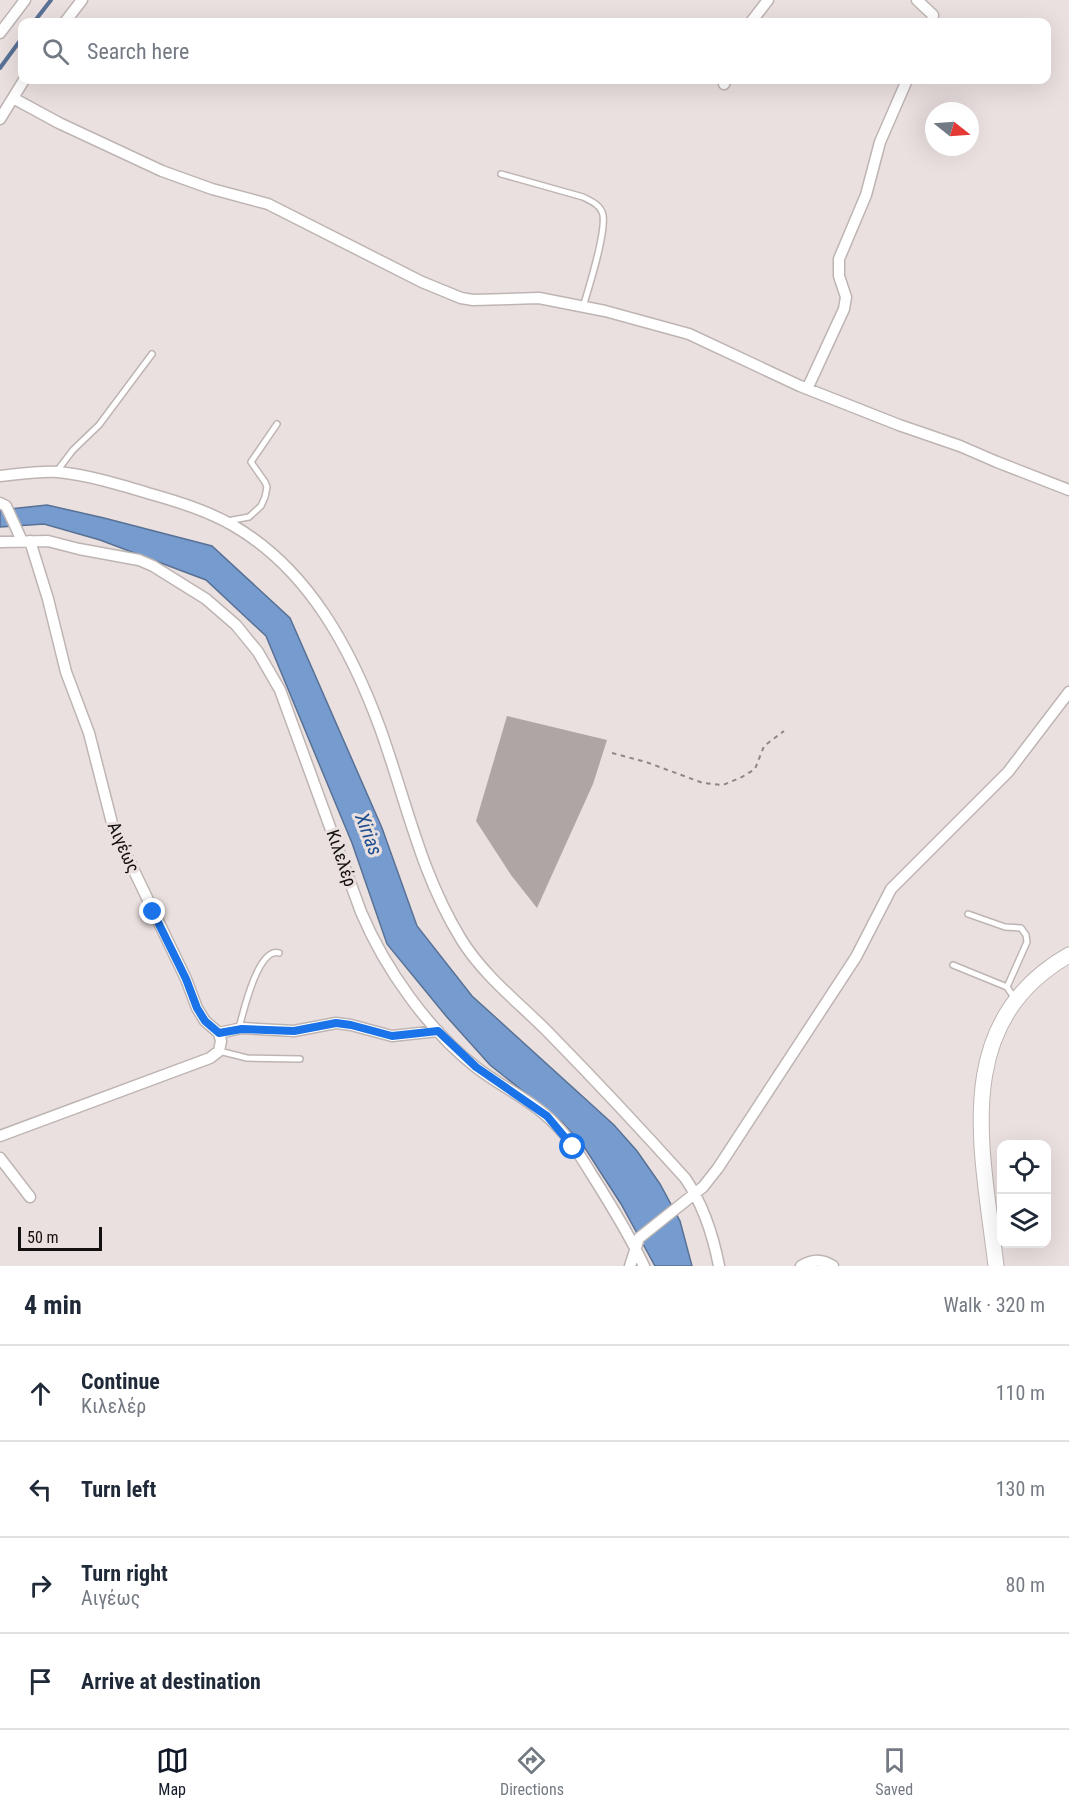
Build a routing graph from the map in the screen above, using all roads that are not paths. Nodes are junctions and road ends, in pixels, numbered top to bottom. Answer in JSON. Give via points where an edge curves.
{"nodes":[{"id":1,"x":25,"y":0,"type":"edge"},
{"id":2,"x":82,"y":0,"type":"edge"},
{"id":3,"x":768,"y":0,"type":"edge"},
{"id":4,"x":917,"y":0,"type":"edge"},
{"id":5,"x":67,"y":18,"type":"edge"},
{"id":6,"x":754,"y":18,"type":"edge"},
{"id":7,"x":933,"y":18,"type":"edge"},
{"id":8,"x":0,"y":33,"type":"edge"},
{"id":9,"x":22,"y":84,"type":"edge"},
{"id":10,"x":905,"y":84,"type":"edge"},
{"id":11,"x":13,"y":98,"type":"junction"},
{"id":12,"x":0,"y":119,"type":"edge"},
{"id":13,"x":501,"y":174,"type":"dead end"},
{"id":14,"x":583,"y":307,"type":"junction"},
{"id":15,"x":152,"y":354,"type":"dead end"},
{"id":16,"x":808,"y":387,"type":"junction"},
{"id":17,"x":277,"y":424,"type":"dead end"},
{"id":18,"x":58,"y":469,"type":"junction"},
{"id":19,"x":0,"y":476,"type":"edge"},
{"id":20,"x":1069,"y":490,"type":"edge"},
{"id":21,"x":3,"y":505,"type":"edge"},
{"id":22,"x":225,"y":521,"type":"junction"},
{"id":23,"x":26,"y":541,"type":"junction"},
{"id":24,"x":0,"y":542,"type":"edge"},
{"id":25,"x":1069,"y":692,"type":"edge"},
{"id":26,"x":968,"y":914,"type":"dead end"},
{"id":27,"x":279,"y":953,"type":"dead end"},
{"id":28,"x":1069,"y":955,"type":"edge"},
{"id":29,"x":953,"y":965,"type":"dead end"},
{"id":30,"x":1011,"y":994,"type":"junction"},
{"id":31,"x":238,"y":1029,"type":"junction"},
{"id":32,"x":438,"y":1031,"type":"junction"},
{"id":33,"x":219,"y":1033,"type":"junction"},
{"id":34,"x":219,"y":1051,"type":"junction"},
{"id":35,"x":300,"y":1059,"type":"dead end"},
{"id":36,"x":0,"y":1136,"type":"edge"},
{"id":37,"x":0,"y":1158,"type":"edge"},
{"id":38,"x":696,"y":1194,"type":"junction"},
{"id":39,"x":30,"y":1197,"type":"dead end"},
{"id":40,"x":637,"y":1242,"type":"junction"},
{"id":41,"x":995,"y":1262,"type":"edge"},
{"id":42,"x":630,"y":1266,"type":"edge"},
{"id":43,"x":644,"y":1266,"type":"edge"},
{"id":44,"x":719,"y":1266,"type":"edge"},
{"id":45,"x":801,"y":1266,"type":"edge"},
{"id":46,"x":833,"y":1266,"type":"edge"}],
"edges":[{"from":1,"to":8,"type":"street"},
{"from":2,"to":5,"type":"street"},
{"from":3,"to":6,"type":"street"},
{"from":4,"to":7,"type":"street"},
{"from":9,"to":11,"type":"street"},
{"from":10,"to":16,"type":"street","via":[[880,142],[866,195],[839,259],[839,276],[846,297],[844,309]]},
{"from":11,"to":12,"type":"street"},
{"from":11,"to":14,"type":"street","via":[[162,171],[268,204],[461,298],[539,298]]},
{"from":13,"to":14,"type":"lane","via":[[583,197],[600,208],[603,228]]},
{"from":14,"to":16,"type":"street","via":[[696,336]]},
{"from":15,"to":18,"type":"lane","via":[[99,425]]},
{"from":16,"to":20,"type":"street"},
{"from":17,"to":22,"type":"lane","via":[[251,462],[267,487],[261,506],[249,517]]},
{"from":18,"to":19,"type":"street"},
{"from":18,"to":22,"type":"street","via":[[121,484]]},
{"from":21,"to":23,"type":"street","name":"Αιγέως"},
{"from":22,"to":38,"type":"street","via":[[291,572],[346,651],[381,731],[432,886],[473,957],[591,1077]]},
{"from":23,"to":24,"type":"street","name":"Κιλελέρ"},
{"from":23,"to":32,"type":"street","name":"Κιλελέρ","via":[[48,541],[153,566],[215,605],[249,640],[286,704],[370,933],[396,976]]},
{"from":23,"to":33,"type":"street","name":"Αιγέως","via":[[54,620],[113,827],[197,1008]]},
{"from":25,"to":38,"type":"street","via":[[1008,772],[891,889],[856,957],[718,1168]]},
{"from":26,"to":30,"type":"lane","via":[[1005,927],[1021,928],[1026,935]]},
{"from":27,"to":31,"type":"lane","via":[[265,957]]},
{"from":28,"to":30,"type":"street"},
{"from":29,"to":30,"type":"lane"},
{"from":30,"to":41,"type":"street","via":[[992,1046],[981,1097],[982,1149]]},
{"from":31,"to":32,"type":"street","via":[[294,1031],[336,1023],[392,1036]]},
{"from":31,"to":33,"type":"street"},
{"from":32,"to":40,"type":"street","name":"Κιλελέρ","via":[[476,1067],[554,1124]]},
{"from":33,"to":34,"type":"street"},
{"from":34,"to":35,"type":"lane","via":[[247,1058]]},
{"from":34,"to":36,"type":"street","via":[[210,1058]]},
{"from":37,"to":39,"type":"street"},
{"from":38,"to":40,"type":"street"},
{"from":38,"to":44,"type":"street"},
{"from":40,"to":42,"type":"street"},
{"from":40,"to":43,"type":"street","name":"Κιλελέρ"},
{"from":45,"to":46,"type":"street","via":[[818,1260]]}]}
